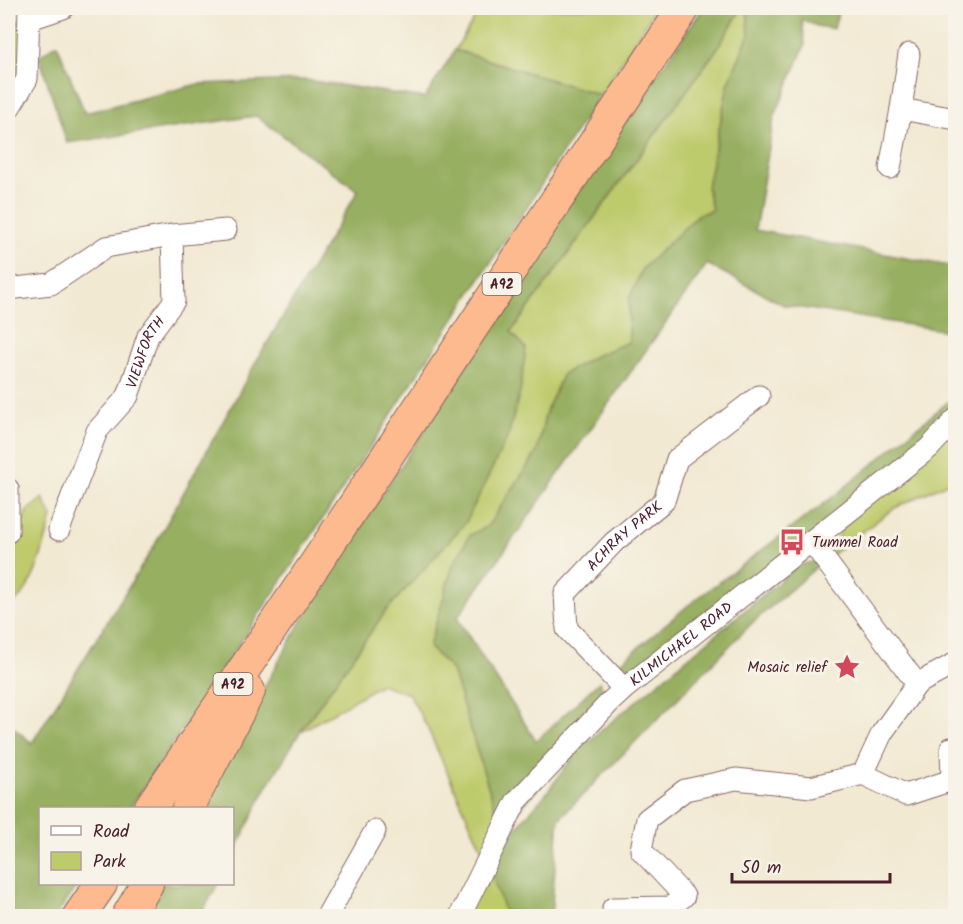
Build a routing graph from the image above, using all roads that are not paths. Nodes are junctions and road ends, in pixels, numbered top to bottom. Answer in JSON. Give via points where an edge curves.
{"nodes":[{"id":1,"x":63,"y":8,"type":"edge"},
{"id":2,"x":684,"y":8,"type":"edge"},
{"id":3,"x":29,"y":13,"type":"edge"},
{"id":4,"x":909,"y":54,"type":"dead end"},
{"id":5,"x":901,"y":109,"type":"junction"},
{"id":6,"x":8,"y":110,"type":"edge"},
{"id":7,"x":956,"y":119,"type":"edge"},
{"id":8,"x":890,"y":168,"type":"dead end"},
{"id":9,"x":226,"y":230,"type":"dead end"},
{"id":10,"x":172,"y":235,"type":"junction"},
{"id":11,"x":8,"y":289,"type":"edge"},
{"id":12,"x":759,"y":396,"type":"dead end"},
{"id":13,"x":956,"y":419,"type":"edge"},
{"id":14,"x":8,"y":489,"type":"edge"},
{"id":15,"x":59,"y":530,"type":"dead end"},
{"id":16,"x":8,"y":532,"type":"edge"},
{"id":17,"x":811,"y":541,"type":"junction"},
{"id":18,"x":318,"y":560,"type":"junction"},
{"id":19,"x":956,"y":663,"type":"edge"},
{"id":20,"x":917,"y":684,"type":"junction"},
{"id":21,"x":624,"y":689,"type":"junction"},
{"id":22,"x":951,"y":748,"type":"dead end"},
{"id":23,"x":863,"y":774,"type":"junction"},
{"id":24,"x":954,"y":784,"type":"edge"},
{"id":25,"x":151,"y":807,"type":"edge"},
{"id":26,"x":189,"y":807,"type":"edge"},
{"id":27,"x":375,"y":831,"type":"dead end"},
{"id":28,"x":100,"y":885,"type":"edge"},
{"id":29,"x":146,"y":885,"type":"edge"},
{"id":30,"x":613,"y":908,"type":"dead end"},
{"id":31,"x":79,"y":916,"type":"edge"},
{"id":32,"x":129,"y":916,"type":"edge"},
{"id":33,"x":327,"y":916,"type":"edge"},
{"id":34,"x":460,"y":916,"type":"edge"}],
"edges":[{"from":1,"to":3,"type":"street"},
{"from":2,"to":18,"type":"highway","number":"A92"},
{"from":3,"to":6,"type":"street","via":[[27,79]]},
{"from":4,"to":5,"type":"street"},
{"from":5,"to":7,"type":"street"},
{"from":5,"to":8,"type":"street"},
{"from":9,"to":10,"type":"street"},
{"from":10,"to":11,"type":"street","via":[[105,247],[51,284]]},
{"from":10,"to":15,"type":"street","name":"VIEWFORTH","via":[[174,301],[148,336],[128,396],[97,431]]},
{"from":12,"to":21,"type":"street","name":"ACHRAY PARK","via":[[677,459],[664,501],[614,542],[565,594],[567,629]]},
{"from":13,"to":17,"type":"street","name":"KILMICHAEL ROAD","via":[[929,448]]},
{"from":14,"to":16,"type":"street"},
{"from":17,"to":20,"type":"street"},
{"from":17,"to":21,"type":"street","name":"KILMICHAEL ROAD"},
{"from":18,"to":25,"type":"highway","number":"A92"},
{"from":18,"to":26,"type":"highway","number":"A92"},
{"from":19,"to":20,"type":"street"},
{"from":20,"to":23,"type":"street","via":[[882,733]]},
{"from":21,"to":34,"type":"street","name":"KILMICHAEL ROAD","via":[[516,802]]},
{"from":22,"to":24,"type":"street"},
{"from":23,"to":24,"type":"street","via":[[906,795]]},
{"from":23,"to":30,"type":"street","via":[[811,787],[736,779],[685,790],[647,819],[641,850],[684,896],[671,907]]},
{"from":27,"to":33,"type":"street"},
{"from":28,"to":31,"type":"highway"},
{"from":29,"to":32,"type":"highway"}]}
